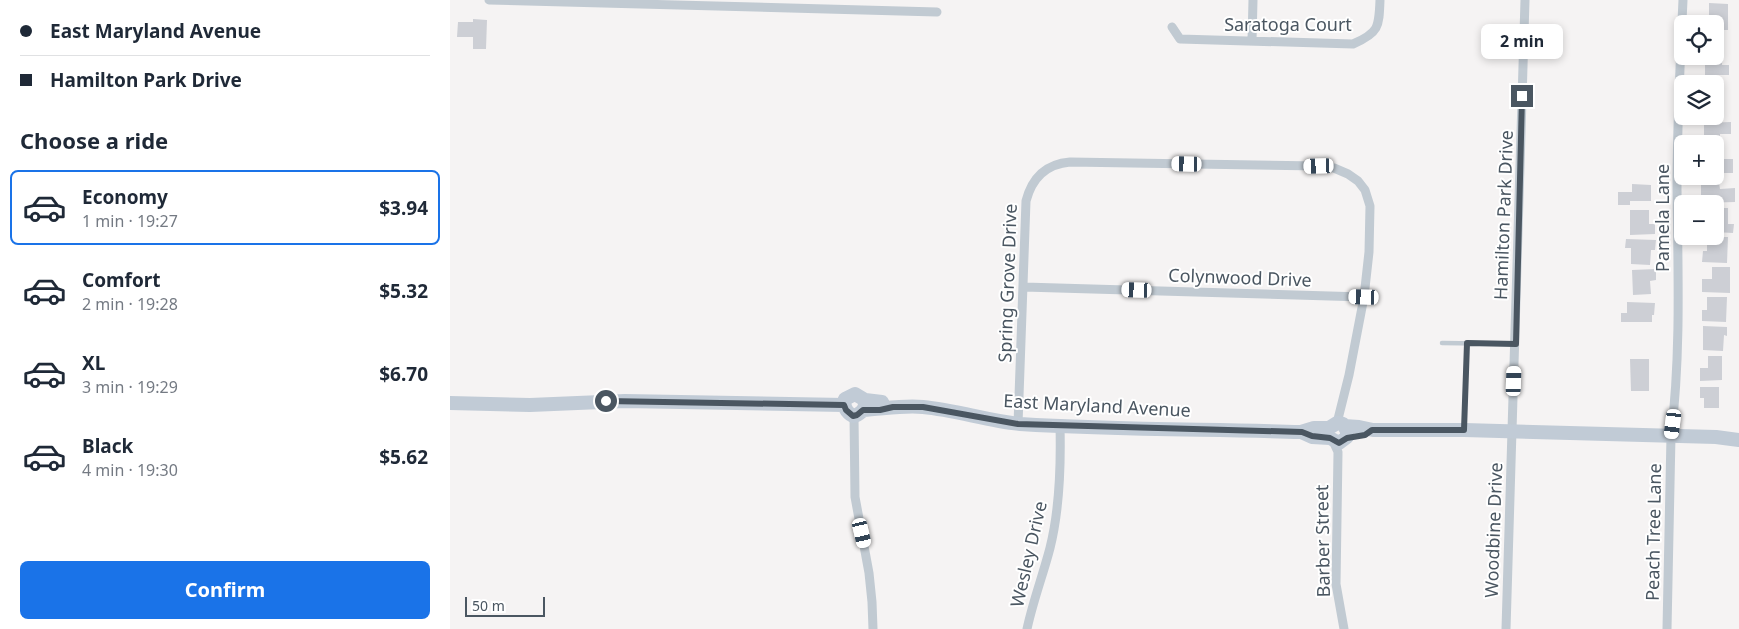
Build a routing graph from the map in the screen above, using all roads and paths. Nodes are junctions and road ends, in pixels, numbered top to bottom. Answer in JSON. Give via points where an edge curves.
{"nodes":[{"id":1,"x":489,"y":0,"type":"edge"},
{"id":2,"x":510,"y":0,"type":"edge"},
{"id":3,"x":1253,"y":0,"type":"edge"},
{"id":4,"x":1380,"y":0,"type":"edge"},
{"id":5,"x":1525,"y":0,"type":"edge"},
{"id":6,"x":1683,"y":0,"type":"edge"},
{"id":7,"x":937,"y":12,"type":"dead end"},
{"id":8,"x":1172,"y":27,"type":"dead end"},
{"id":9,"x":1252,"y":41,"type":"junction"},
{"id":10,"x":1024,"y":287,"type":"junction"},
{"id":11,"x":1364,"y":297,"type":"junction"},
{"id":12,"x":1442,"y":343,"type":"dead end"},
{"id":13,"x":1467,"y":343,"type":"junction"},
{"id":14,"x":1516,"y":344,"type":"junction"},
{"id":15,"x":450,"y":403,"type":"edge"},
{"id":16,"x":860,"y":409,"type":"junction"},
{"id":17,"x":1018,"y":424,"type":"junction"},
{"id":18,"x":1060,"y":426,"type":"junction"},
{"id":19,"x":1464,"y":430,"type":"junction"},
{"id":20,"x":1513,"y":431,"type":"junction"},
{"id":21,"x":1338,"y":433,"type":"junction"},
{"id":22,"x":1671,"y":436,"type":"junction"},
{"id":23,"x":1739,"y":440,"type":"edge"},
{"id":24,"x":873,"y":629,"type":"edge"},
{"id":25,"x":1027,"y":629,"type":"edge"},
{"id":26,"x":1344,"y":629,"type":"edge"},
{"id":27,"x":1506,"y":629,"type":"edge"},
{"id":28,"x":1667,"y":629,"type":"edge"}],
"edges":[{"from":1,"to":2,"type":"street"},
{"from":2,"to":7,"type":"street"},
{"from":3,"to":9,"type":"street"},
{"from":4,"to":9,"type":"street","name":"Saratoga Court","via":[[1379,23],[1374,33],[1353,44]]},
{"from":5,"to":14,"type":"street","name":"Hamilton Park Drive"},
{"from":6,"to":22,"type":"street","name":"Pamela Lane","via":[[1679,92],[1678,330]]},
{"from":8,"to":9,"type":"street","name":"Saratoga Court","via":[[1180,39]]},
{"from":10,"to":11,"type":"street","name":"Colynwood Drive"},
{"from":10,"to":11,"type":"street","name":"Spring Grove Drive","via":[[1026,201],[1035,179],[1054,165],[1070,162],[1319,166],[1348,174],[1358,181],[1369,199],[1369,252]]},
{"from":10,"to":17,"type":"street","name":"Spring Grove Drive"},
{"from":11,"to":21,"type":"street","name":"Spring Grove Drive"},
{"from":12,"to":13,"type":"lane"},
{"from":13,"to":14,"type":"lane"},
{"from":13,"to":19,"type":"lane"},
{"from":14,"to":20,"type":"street","name":"Hamilton Park Drive"},
{"from":15,"to":16,"type":"street","name":"East Maryland Avenue","via":[[530,405],[625,401],[844,405],[845,399],[855,394]]},
{"from":16,"to":17,"type":"street","name":"East Maryland Avenue","via":[[923,407]]},
{"from":16,"to":24,"type":"street","via":[[855,497],[869,574]]},
{"from":17,"to":18,"type":"street","name":"East Maryland Avenue"},
{"from":18,"to":21,"type":"street","name":"East Maryland Avenue","via":[[1302,432],[1312,436]]},
{"from":18,"to":25,"type":"street","name":"Wesley Drive","via":[[1056,518]]},
{"from":19,"to":20,"type":"street","name":"East Maryland Avenue"},
{"from":19,"to":21,"type":"street","name":"East Maryland Avenue","via":[[1372,430],[1365,435]]},
{"from":20,"to":22,"type":"street","name":"East Maryland Avenue"},
{"from":20,"to":27,"type":"street","name":"Woodbine Drive"},
{"from":21,"to":26,"type":"street","name":"Barber Street","via":[[1336,584]]},
{"from":22,"to":23,"type":"street","name":"East Maryland Avenue"},
{"from":22,"to":28,"type":"street","name":"Peach Tree Lane"}]}
